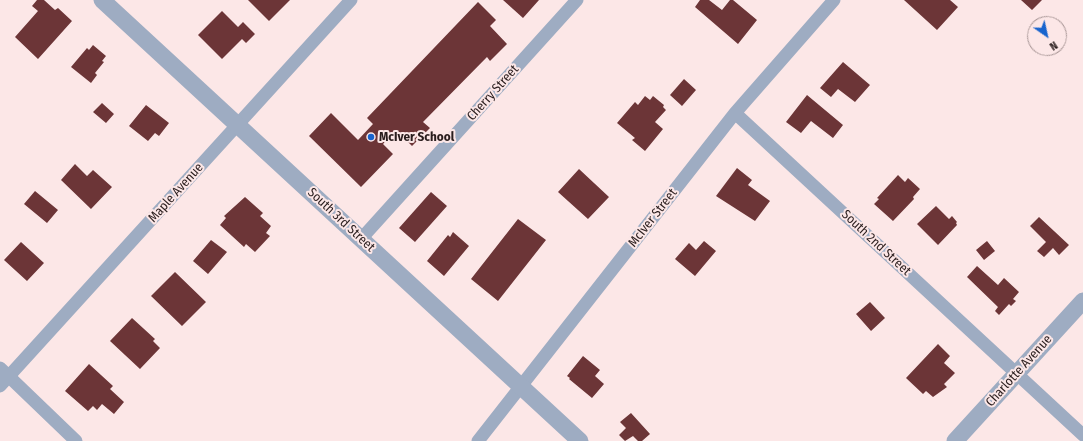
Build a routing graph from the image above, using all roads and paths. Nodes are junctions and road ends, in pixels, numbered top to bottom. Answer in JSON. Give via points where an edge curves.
{"nodes":[{"id":1,"x":351,"y":0,"type":"edge"},
{"id":2,"x":577,"y":0,"type":"edge"},
{"id":3,"x":834,"y":0,"type":"edge"},
{"id":4,"x":106,"y":1,"type":"edge"},
{"id":5,"x":735,"y":113,"type":"junction"},
{"id":6,"x":238,"y":125,"type":"junction"},
{"id":7,"x":361,"y":239,"type":"junction"},
{"id":8,"x":1083,"y":301,"type":"edge"},
{"id":9,"x":5,"y":372,"type":"edge"},
{"id":10,"x":1017,"y":374,"type":"junction"},
{"id":11,"x":0,"y":386,"type":"edge"},
{"id":12,"x":521,"y":386,"type":"junction"},
{"id":13,"x":1083,"y":435,"type":"edge"},
{"id":14,"x":76,"y":441,"type":"edge"},
{"id":15,"x":478,"y":441,"type":"edge"},
{"id":16,"x":580,"y":441,"type":"edge"},
{"id":17,"x":955,"y":441,"type":"edge"}],
"edges":[{"from":1,"to":6,"type":"street","name":"Maple Avenue"},
{"from":2,"to":7,"type":"street","name":"Cherry Street"},
{"from":3,"to":5,"type":"street","name":"McIver Street"},
{"from":4,"to":6,"type":"street","name":"South 3rd Street"},
{"from":5,"to":10,"type":"street","name":"South 2nd Street"},
{"from":5,"to":12,"type":"street","name":"McIver Street"},
{"from":6,"to":7,"type":"street","name":"South 3rd Street"},
{"from":6,"to":9,"type":"street","name":"Maple Avenue"},
{"from":7,"to":12,"type":"street","name":"South 3rd Street"},
{"from":8,"to":10,"type":"street","name":"Charlotte Avenue"},
{"from":9,"to":11,"type":"street","name":"Maple Avenue"},
{"from":9,"to":14,"type":"street"},
{"from":10,"to":13,"type":"street","name":"South 2nd Street"},
{"from":10,"to":17,"type":"street","name":"Charlotte Avenue"},
{"from":12,"to":15,"type":"street","name":"McIver Street"},
{"from":12,"to":16,"type":"street","name":"South 3rd Street"}]}
